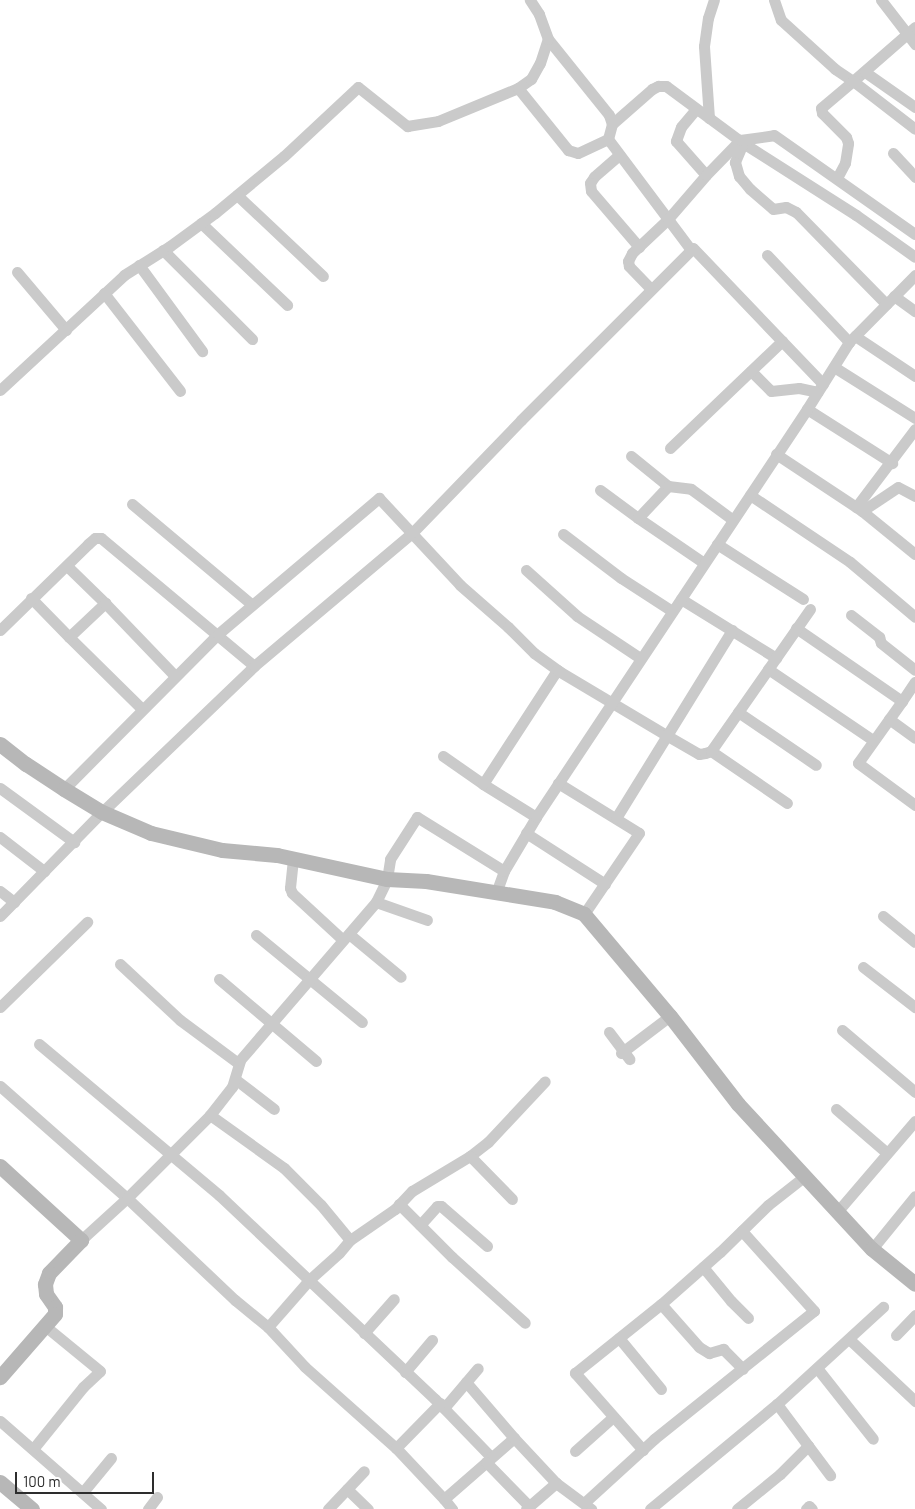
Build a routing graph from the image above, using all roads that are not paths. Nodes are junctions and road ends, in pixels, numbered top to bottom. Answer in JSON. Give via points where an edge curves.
{"nodes":[{"id":1,"x":530,"y":0,"type":"edge"},
{"id":2,"x":714,"y":0,"type":"edge"},
{"id":3,"x":774,"y":0,"type":"edge"},
{"id":4,"x":881,"y":0,"type":"edge"},
{"id":5,"x":910,"y":30,"type":"edge"},
{"id":6,"x":548,"y":39,"type":"junction"},
{"id":7,"x":915,"y":44,"type":"edge"},
{"id":8,"x":865,"y":72,"type":"junction"},
{"id":9,"x":853,"y":81,"type":"junction"},
{"id":10,"x":518,"y":88,"type":"junction"},
{"id":11,"x":915,"y":107,"type":"edge"},
{"id":12,"x":696,"y":109,"type":"junction"},
{"id":13,"x":709,"y":118,"type":"junction"},
{"id":14,"x":612,"y":124,"type":"junction"},
{"id":15,"x":915,"y":129,"type":"edge"},
{"id":16,"x":608,"y":139,"type":"junction"},
{"id":17,"x":741,"y":141,"type":"junction"},
{"id":18,"x":894,"y":153,"type":"dead end"},
{"id":19,"x":619,"y":155,"type":"junction"},
{"id":20,"x":706,"y":175,"type":"junction"},
{"id":21,"x":836,"y":178,"type":"junction"},
{"id":22,"x":915,"y":178,"type":"edge"},
{"id":23,"x":237,"y":196,"type":"junction"},
{"id":24,"x":668,"y":219,"type":"junction"},
{"id":25,"x":202,"y":223,"type":"junction"},
{"id":26,"x":915,"y":234,"type":"edge"},
{"id":27,"x":639,"y":246,"type":"junction"},
{"id":28,"x":164,"y":250,"type":"junction"},
{"id":29,"x":691,"y":250,"type":"junction"},
{"id":30,"x":767,"y":255,"type":"dead end"},
{"id":31,"x":915,"y":258,"type":"edge"},
{"id":32,"x":140,"y":265,"type":"junction"},
{"id":33,"x":16,"y":272,"type":"dead end"},
{"id":34,"x":915,"y":275,"type":"edge"},
{"id":35,"x":323,"y":276,"type":"dead end"},
{"id":36,"x":651,"y":289,"type":"junction"},
{"id":37,"x":104,"y":293,"type":"junction"},
{"id":38,"x":890,"y":300,"type":"junction"},
{"id":39,"x":286,"y":305,"type":"dead end"},
{"id":40,"x":915,"y":311,"type":"edge"},
{"id":41,"x":66,"y":330,"type":"junction"},
{"id":42,"x":252,"y":338,"type":"dead end"},
{"id":43,"x":852,"y":339,"type":"junction"},
{"id":44,"x":782,"y":341,"type":"junction"},
{"id":45,"x":202,"y":351,"type":"dead end"},
{"id":46,"x":834,"y":367,"type":"junction"},
{"id":47,"x":751,"y":371,"type":"junction"},
{"id":48,"x":915,"y":376,"type":"edge"},
{"id":49,"x":821,"y":388,"type":"junction"},
{"id":50,"x":0,"y":390,"type":"edge"},
{"id":51,"x":180,"y":390,"type":"dead end"},
{"id":52,"x":807,"y":409,"type":"junction"},
{"id":53,"x":915,"y":418,"type":"edge"},
{"id":54,"x":915,"y":430,"type":"edge"},
{"id":55,"x":670,"y":448,"type":"dead end"},
{"id":56,"x":776,"y":454,"type":"junction"},
{"id":57,"x":631,"y":456,"type":"dead end"},
{"id":58,"x":892,"y":463,"type":"junction"},
{"id":59,"x":668,"y":486,"type":"junction"},
{"id":60,"x":600,"y":490,"type":"dead end"},
{"id":61,"x":750,"y":495,"type":"junction"},
{"id":62,"x":915,"y":496,"type":"edge"},
{"id":63,"x":132,"y":504,"type":"dead end"},
{"id":64,"x":859,"y":509,"type":"junction"},
{"id":65,"x":638,"y":518,"type":"junction"},
{"id":66,"x":733,"y":520,"type":"junction"},
{"id":67,"x":413,"y":532,"type":"junction"},
{"id":68,"x":563,"y":534,"type":"dead end"},
{"id":69,"x":717,"y":544,"type":"junction"},
{"id":70,"x":915,"y":554,"type":"edge"},
{"id":71,"x":704,"y":564,"type":"junction"},
{"id":72,"x":66,"y":566,"type":"junction"},
{"id":73,"x":526,"y":570,"type":"dead end"},
{"id":74,"x":31,"y":598,"type":"junction"},
{"id":75,"x":681,"y":598,"type":"junction"},
{"id":76,"x":803,"y":599,"type":"dead end"},
{"id":77,"x":105,"y":603,"type":"junction"},
{"id":78,"x":251,"y":604,"type":"junction"},
{"id":79,"x":810,"y":609,"type":"dead end"},
{"id":80,"x":672,"y":611,"type":"junction"},
{"id":81,"x":913,"y":611,"type":"edge"},
{"id":82,"x":851,"y":615,"type":"dead end"},
{"id":83,"x":796,"y":628,"type":"junction"},
{"id":84,"x":0,"y":630,"type":"edge"},
{"id":85,"x":732,"y":630,"type":"junction"},
{"id":86,"x":218,"y":634,"type":"junction"},
{"id":87,"x":69,"y":637,"type":"junction"},
{"id":88,"x":640,"y":658,"type":"junction"},
{"id":89,"x":776,"y":658,"type":"junction"},
{"id":90,"x":254,"y":666,"type":"junction"},
{"id":91,"x":768,"y":669,"type":"junction"},
{"id":92,"x":915,"y":670,"type":"edge"},
{"id":93,"x":560,"y":672,"type":"junction"},
{"id":94,"x":175,"y":676,"type":"junction"},
{"id":95,"x":915,"y":682,"type":"edge"},
{"id":96,"x":902,"y":701,"type":"junction"},
{"id":97,"x":611,"y":702,"type":"junction"},
{"id":98,"x":142,"y":709,"type":"junction"},
{"id":99,"x":738,"y":712,"type":"junction"},
{"id":100,"x":889,"y":720,"type":"junction"},
{"id":101,"x":666,"y":735,"type":"junction"},
{"id":102,"x":915,"y":738,"type":"edge"},
{"id":103,"x":873,"y":740,"type":"junction"},
{"id":104,"x":0,"y":744,"type":"edge"},
{"id":105,"x":711,"y":751,"type":"junction"},
{"id":106,"x":443,"y":756,"type":"dead end"},
{"id":107,"x":816,"y":765,"type":"dead end"},
{"id":108,"x":558,"y":783,"type":"junction"},
{"id":109,"x":483,"y":784,"type":"junction"},
{"id":110,"x":0,"y":788,"type":"edge"},
{"id":111,"x":64,"y":789,"type":"junction"},
{"id":112,"x":787,"y":803,"type":"dead end"},
{"id":113,"x":915,"y":805,"type":"edge"},
{"id":114,"x":102,"y":812,"type":"junction"},
{"id":115,"x":536,"y":817,"type":"junction"},
{"id":116,"x":616,"y":818,"type":"junction"},
{"id":117,"x":526,"y":833,"type":"junction"},
{"id":118,"x":0,"y":837,"type":"edge"},
{"id":119,"x":74,"y":842,"type":"junction"},
{"id":120,"x":293,"y":859,"type":"junction"},
{"id":121,"x":44,"y":871,"type":"junction"},
{"id":122,"x":504,"y":871,"type":"junction"},
{"id":123,"x":387,"y":879,"type":"junction"},
{"id":124,"x":605,"y":884,"type":"junction"},
{"id":125,"x":0,"y":891,"type":"edge"},
{"id":126,"x":496,"y":892,"type":"junction"},
{"id":127,"x":14,"y":902,"type":"junction"},
{"id":128,"x":376,"y":902,"type":"junction"},
{"id":129,"x":584,"y":914,"type":"junction"},
{"id":130,"x":0,"y":916,"type":"edge"},
{"id":131,"x":884,"y":916,"type":"dead end"},
{"id":132,"x":427,"y":920,"type":"dead end"},
{"id":133,"x":87,"y":922,"type":"dead end"},
{"id":134,"x":256,"y":935,"type":"dead end"},
{"id":135,"x":346,"y":937,"type":"junction"},
{"id":136,"x":915,"y":942,"type":"edge"},
{"id":137,"x":120,"y":964,"type":"dead end"},
{"id":138,"x":863,"y":967,"type":"dead end"},
{"id":139,"x":401,"y":977,"type":"dead end"},
{"id":140,"x":219,"y":979,"type":"dead end"},
{"id":141,"x":310,"y":979,"type":"junction"},
{"id":142,"x":915,"y":1006,"type":"edge"},
{"id":143,"x":0,"y":1007,"type":"edge"},
{"id":144,"x":670,"y":1016,"type":"junction"},
{"id":145,"x":362,"y":1022,"type":"dead end"},
{"id":146,"x":271,"y":1023,"type":"junction"},
{"id":147,"x":842,"y":1030,"type":"dead end"},
{"id":148,"x":609,"y":1032,"type":"dead end"},
{"id":149,"x":39,"y":1044,"type":"dead end"},
{"id":150,"x":316,"y":1061,"type":"dead end"},
{"id":151,"x":238,"y":1063,"type":"junction"},
{"id":152,"x":235,"y":1079,"type":"junction"},
{"id":153,"x":545,"y":1080,"type":"dead end"},
{"id":154,"x":0,"y":1086,"type":"edge"},
{"id":155,"x":915,"y":1092,"type":"edge"},
{"id":156,"x":274,"y":1109,"type":"dead end"},
{"id":157,"x":836,"y":1110,"type":"dead end"},
{"id":158,"x":210,"y":1115,"type":"junction"},
{"id":159,"x":915,"y":1121,"type":"edge"},
{"id":160,"x":887,"y":1153,"type":"junction"},
{"id":161,"x":171,"y":1156,"type":"junction"},
{"id":162,"x":470,"y":1156,"type":"junction"},
{"id":163,"x":0,"y":1166,"type":"edge"},
{"id":164,"x":805,"y":1176,"type":"junction"},
{"id":165,"x":915,"y":1196,"type":"edge"},
{"id":166,"x":127,"y":1198,"type":"junction"},
{"id":167,"x":512,"y":1199,"type":"dead end"},
{"id":168,"x":399,"y":1204,"type":"junction"},
{"id":169,"x":837,"y":1212,"type":"junction"},
{"id":170,"x":420,"y":1225,"type":"junction"},
{"id":171,"x":742,"y":1231,"type":"junction"},
{"id":172,"x":81,"y":1240,"type":"junction"},
{"id":173,"x":350,"y":1240,"type":"junction"},
{"id":174,"x":488,"y":1246,"type":"dead end"},
{"id":175,"x":872,"y":1248,"type":"junction"},
{"id":176,"x":703,"y":1267,"type":"junction"},
{"id":177,"x":309,"y":1280,"type":"junction"},
{"id":178,"x":915,"y":1284,"type":"edge"},
{"id":179,"x":394,"y":1299,"type":"dead end"},
{"id":180,"x":661,"y":1304,"type":"junction"},
{"id":181,"x":882,"y":1308,"type":"dead end"},
{"id":182,"x":915,"y":1315,"type":"edge"},
{"id":183,"x":748,"y":1318,"type":"dead end"},
{"id":184,"x":525,"y":1324,"type":"dead end"},
{"id":185,"x":46,"y":1326,"type":"junction"},
{"id":186,"x":268,"y":1327,"type":"junction"},
{"id":187,"x":364,"y":1333,"type":"junction"},
{"id":188,"x":896,"y":1335,"type":"dead end"},
{"id":189,"x":619,"y":1338,"type":"junction"},
{"id":190,"x":849,"y":1339,"type":"junction"},
{"id":191,"x":432,"y":1340,"type":"dead end"},
{"id":192,"x":478,"y":1368,"type":"dead end"},
{"id":193,"x":817,"y":1368,"type":"junction"},
{"id":194,"x":743,"y":1369,"type":"junction"},
{"id":195,"x":404,"y":1372,"type":"junction"},
{"id":196,"x":0,"y":1377,"type":"edge"},
{"id":197,"x":466,"y":1382,"type":"junction"},
{"id":198,"x":661,"y":1389,"type":"dead end"},
{"id":199,"x":915,"y":1401,"type":"edge"},
{"id":200,"x":776,"y":1404,"type":"junction"},
{"id":201,"x":442,"y":1406,"type":"junction"},
{"id":202,"x":613,"y":1417,"type":"junction"},
{"id":203,"x":0,"y":1420,"type":"edge"},
{"id":204,"x":514,"y":1438,"type":"junction"},
{"id":205,"x":873,"y":1438,"type":"dead end"},
{"id":206,"x":808,"y":1446,"type":"junction"},
{"id":207,"x":396,"y":1448,"type":"junction"},
{"id":208,"x":33,"y":1449,"type":"junction"},
{"id":209,"x":643,"y":1450,"type":"junction"},
{"id":210,"x":575,"y":1451,"type":"dead end"},
{"id":211,"x":111,"y":1458,"type":"dead end"},
{"id":212,"x":489,"y":1460,"type":"junction"},
{"id":213,"x":364,"y":1471,"type":"dead end"},
{"id":214,"x":830,"y":1475,"type":"dead end"},
{"id":215,"x":556,"y":1483,"type":"junction"},
{"id":216,"x":3,"y":1489,"type":"edge"},
{"id":217,"x":347,"y":1489,"type":"junction"},
{"id":218,"x":83,"y":1492,"type":"junction"},
{"id":219,"x":158,"y":1497,"type":"dead end"},
{"id":220,"x":444,"y":1499,"type":"junction"},
{"id":221,"x":587,"y":1506,"type":"edge"},
{"id":222,"x":528,"y":1507,"type":"edge"},
{"id":223,"x":32,"y":1509,"type":"edge"},
{"id":224,"x":101,"y":1509,"type":"edge"},
{"id":225,"x":148,"y":1509,"type":"edge"},
{"id":226,"x":328,"y":1509,"type":"edge"},
{"id":227,"x":368,"y":1509,"type":"edge"},
{"id":228,"x":452,"y":1509,"type":"edge"},
{"id":229,"x":650,"y":1509,"type":"edge"},
{"id":230,"x":738,"y":1509,"type":"edge"},
{"id":231,"x":806,"y":1509,"type":"edge"},
{"id":232,"x":812,"y":1509,"type":"edge"}],
"edges":[{"from":1,"to":6,"type":"street"},
{"from":2,"to":13,"type":"street","via":[[704,46]]},
{"from":3,"to":9,"type":"street","via":[[781,20]]},
{"from":4,"to":5,"type":"street"},
{"from":5,"to":7,"type":"street"},
{"from":5,"to":8,"type":"street"},
{"from":6,"to":10,"type":"street","via":[[531,79]]},
{"from":6,"to":14,"type":"street"},
{"from":8,"to":9,"type":"street"},
{"from":8,"to":11,"type":"street"},
{"from":9,"to":15,"type":"street"},
{"from":9,"to":21,"type":"street","via":[[821,108],[848,143],[845,163]]},
{"from":10,"to":16,"type":"street","via":[[568,150],[578,153]]},
{"from":10,"to":23,"type":"street","via":[[438,121],[407,126],[358,87]]},
{"from":12,"to":13,"type":"street"},
{"from":12,"to":14,"type":"street","via":[[666,86],[658,86]]},
{"from":12,"to":20,"type":"street","via":[[681,127],[676,141]]},
{"from":13,"to":17,"type":"street"},
{"from":14,"to":16,"type":"street"},
{"from":16,"to":19,"type":"street"},
{"from":17,"to":20,"type":"street"},
{"from":17,"to":21,"type":"street","via":[[774,135]]},
{"from":17,"to":31,"type":"street","via":[[856,215]]},
{"from":17,"to":38,"type":"street","via":[[735,162],[739,176],[750,188],[773,209],[786,207],[796,212]]},
{"from":18,"to":22,"type":"street"},
{"from":19,"to":24,"type":"street"},
{"from":19,"to":27,"type":"street","via":[[594,177],[590,183],[591,191]]},
{"from":20,"to":24,"type":"street"},
{"from":21,"to":26,"type":"street"},
{"from":23,"to":25,"type":"street"},
{"from":23,"to":35,"type":"street"},
{"from":24,"to":27,"type":"street"},
{"from":24,"to":29,"type":"street"},
{"from":25,"to":28,"type":"street"},
{"from":25,"to":39,"type":"street"},
{"from":27,"to":36,"type":"street","via":[[628,266]]},
{"from":28,"to":32,"type":"street"},
{"from":28,"to":42,"type":"street"},
{"from":29,"to":36,"type":"street"},
{"from":29,"to":44,"type":"street","via":[[693,248]]},
{"from":30,"to":43,"type":"street"},
{"from":32,"to":37,"type":"street","via":[[124,274]]},
{"from":32,"to":45,"type":"street"},
{"from":33,"to":41,"type":"street"},
{"from":34,"to":38,"type":"street"},
{"from":36,"to":67,"type":"street"},
{"from":37,"to":41,"type":"street"},
{"from":37,"to":51,"type":"street"},
{"from":38,"to":40,"type":"street"},
{"from":38,"to":43,"type":"street"},
{"from":41,"to":50,"type":"street"},
{"from":43,"to":46,"type":"street"},
{"from":43,"to":48,"type":"street"},
{"from":44,"to":47,"type":"street"},
{"from":44,"to":49,"type":"street"},
{"from":46,"to":49,"type":"street"},
{"from":46,"to":53,"type":"street"},
{"from":47,"to":49,"type":"street","via":[[771,391]]},
{"from":47,"to":55,"type":"street"},
{"from":49,"to":52,"type":"street"},
{"from":52,"to":56,"type":"street"},
{"from":52,"to":58,"type":"street"},
{"from":54,"to":58,"type":"street"},
{"from":56,"to":61,"type":"street"},
{"from":56,"to":64,"type":"street"},
{"from":57,"to":59,"type":"street"},
{"from":58,"to":64,"type":"street"},
{"from":59,"to":65,"type":"street"},
{"from":59,"to":66,"type":"street","via":[[691,489]]},
{"from":60,"to":65,"type":"street"},
{"from":61,"to":66,"type":"street"},
{"from":61,"to":81,"type":"street","via":[[850,562]]},
{"from":62,"to":64,"type":"street","via":[[898,486]]},
{"from":63,"to":78,"type":"street"},
{"from":64,"to":70,"type":"street"},
{"from":65,"to":71,"type":"street"},
{"from":66,"to":69,"type":"street"},
{"from":67,"to":78,"type":"street","via":[[379,498]]},
{"from":67,"to":90,"type":"street"},
{"from":67,"to":93,"type":"street","via":[[460,585],[534,653]]},
{"from":68,"to":80,"type":"street","via":[[620,578]]},
{"from":69,"to":71,"type":"street"},
{"from":69,"to":76,"type":"street"},
{"from":71,"to":75,"type":"street"},
{"from":72,"to":74,"type":"street"},
{"from":72,"to":77,"type":"street"},
{"from":72,"to":86,"type":"street","via":[[95,538],[101,538]]},
{"from":73,"to":88,"type":"street","via":[[578,616]]},
{"from":74,"to":84,"type":"street"},
{"from":74,"to":87,"type":"street"},
{"from":75,"to":80,"type":"street"},
{"from":75,"to":85,"type":"street"},
{"from":77,"to":87,"type":"street"},
{"from":77,"to":94,"type":"street"},
{"from":78,"to":86,"type":"street"},
{"from":79,"to":83,"type":"street"},
{"from":80,"to":88,"type":"street"},
{"from":82,"to":92,"type":"street"},
{"from":83,"to":89,"type":"street"},
{"from":83,"to":96,"type":"street"},
{"from":85,"to":89,"type":"street"},
{"from":85,"to":101,"type":"street"},
{"from":86,"to":90,"type":"street"},
{"from":86,"to":94,"type":"street"},
{"from":87,"to":98,"type":"street"},
{"from":88,"to":97,"type":"street"},
{"from":89,"to":91,"type":"street"},
{"from":90,"to":114,"type":"street"},
{"from":91,"to":99,"type":"street"},
{"from":91,"to":103,"type":"street"},
{"from":93,"to":97,"type":"street"},
{"from":93,"to":109,"type":"street","via":[[557,670]]},
{"from":94,"to":98,"type":"street"},
{"from":95,"to":96,"type":"street"},
{"from":96,"to":100,"type":"street"},
{"from":97,"to":101,"type":"street"},
{"from":97,"to":108,"type":"street"},
{"from":98,"to":111,"type":"street"},
{"from":99,"to":105,"type":"street"},
{"from":99,"to":107,"type":"street"},
{"from":100,"to":102,"type":"street"},
{"from":100,"to":103,"type":"street"},
{"from":101,"to":105,"type":"street","via":[[699,754]]},
{"from":101,"to":116,"type":"street"},
{"from":103,"to":113,"type":"street","via":[[858,763]]},
{"from":104,"to":111,"type":"street"},
{"from":105,"to":112,"type":"street"},
{"from":106,"to":109,"type":"street"},
{"from":108,"to":115,"type":"street"},
{"from":108,"to":116,"type":"street"},
{"from":109,"to":115,"type":"street"},
{"from":110,"to":119,"type":"street"},
{"from":111,"to":114,"type":"street"},
{"from":114,"to":119,"type":"street"},
{"from":114,"to":120,"type":"street","via":[[151,833],[181,841]]},
{"from":115,"to":117,"type":"street"},
{"from":116,"to":124,"type":"street","via":[[639,833]]},
{"from":117,"to":122,"type":"street"},
{"from":117,"to":124,"type":"street"},
{"from":118,"to":121,"type":"street"},
{"from":119,"to":121,"type":"street"},
{"from":120,"to":123,"type":"street"},
{"from":120,"to":135,"type":"street","via":[[292,893]]},
{"from":121,"to":127,"type":"street"},
{"from":122,"to":123,"type":"street","via":[[417,817],[390,859]]},
{"from":122,"to":126,"type":"street"},
{"from":123,"to":126,"type":"street","via":[[426,881]]},
{"from":123,"to":128,"type":"street"},
{"from":124,"to":129,"type":"street"},
{"from":125,"to":127,"type":"street"},
{"from":126,"to":129,"type":"street","via":[[555,902]]},
{"from":127,"to":130,"type":"street"},
{"from":128,"to":132,"type":"street"},
{"from":128,"to":135,"type":"street"},
{"from":129,"to":144,"type":"street"},
{"from":131,"to":136,"type":"street"},
{"from":133,"to":143,"type":"street"},
{"from":134,"to":141,"type":"street"},
{"from":135,"to":139,"type":"street"},
{"from":135,"to":141,"type":"street"},
{"from":137,"to":151,"type":"street","via":[[180,1020]]},
{"from":138,"to":142,"type":"street"},
{"from":140,"to":146,"type":"street"},
{"from":141,"to":145,"type":"street"},
{"from":141,"to":146,"type":"street"},
{"from":144,"to":148,"type":"street","via":[[624,1055]]},
{"from":144,"to":164,"type":"street","via":[[738,1104]]},
{"from":146,"to":150,"type":"street"},
{"from":146,"to":151,"type":"street"},
{"from":147,"to":155,"type":"street"},
{"from":149,"to":161,"type":"street"},
{"from":151,"to":152,"type":"street"},
{"from":152,"to":156,"type":"street"},
{"from":152,"to":158,"type":"street"},
{"from":153,"to":162,"type":"street","via":[[488,1142]]},
{"from":154,"to":166,"type":"street"},
{"from":157,"to":160,"type":"street"},
{"from":158,"to":161,"type":"street"},
{"from":158,"to":173,"type":"street","via":[[284,1168]]},
{"from":159,"to":160,"type":"street"},
{"from":160,"to":169,"type":"street"},
{"from":161,"to":166,"type":"street"},
{"from":161,"to":177,"type":"street","via":[[219,1195]]},
{"from":162,"to":167,"type":"street"},
{"from":162,"to":168,"type":"street","via":[[412,1191]]},
{"from":163,"to":172,"type":"street"},
{"from":164,"to":169,"type":"street"},
{"from":164,"to":171,"type":"street"},
{"from":165,"to":175,"type":"street"},
{"from":166,"to":172,"type":"street"},
{"from":166,"to":186,"type":"street"},
{"from":168,"to":170,"type":"street"},
{"from":168,"to":173,"type":"street"},
{"from":169,"to":175,"type":"street"},
{"from":170,"to":174,"type":"street","via":[[437,1206],[441,1206]]},
{"from":170,"to":184,"type":"street"},
{"from":171,"to":176,"type":"street"},
{"from":171,"to":194,"type":"street","via":[[814,1311]]},
{"from":172,"to":185,"type":"street","via":[[49,1273],[44,1284],[46,1294],[55,1307],[55,1314]]},
{"from":173,"to":177,"type":"street"},
{"from":175,"to":178,"type":"street"},
{"from":176,"to":180,"type":"street"},
{"from":176,"to":183,"type":"street"},
{"from":177,"to":186,"type":"street"},
{"from":177,"to":187,"type":"street"},
{"from":179,"to":187,"type":"street"},
{"from":180,"to":189,"type":"street"},
{"from":180,"to":194,"type":"street","via":[[699,1347],[709,1353],[723,1349]]},
{"from":181,"to":190,"type":"street"},
{"from":182,"to":188,"type":"street"},
{"from":185,"to":196,"type":"street"},
{"from":185,"to":208,"type":"street","via":[[100,1371]]},
{"from":186,"to":207,"type":"street","via":[[305,1367]]},
{"from":187,"to":195,"type":"street"},
{"from":189,"to":198,"type":"street"},
{"from":189,"to":202,"type":"street","via":[[575,1373]]},
{"from":190,"to":193,"type":"street"},
{"from":190,"to":199,"type":"street"},
{"from":191,"to":195,"type":"street"},
{"from":192,"to":197,"type":"street"},
{"from":193,"to":200,"type":"street"},
{"from":193,"to":205,"type":"street"},
{"from":194,"to":209,"type":"street"},
{"from":195,"to":201,"type":"street"},
{"from":197,"to":201,"type":"street"},
{"from":197,"to":204,"type":"street"},
{"from":200,"to":206,"type":"street"},
{"from":200,"to":229,"type":"street"},
{"from":201,"to":207,"type":"street"},
{"from":201,"to":212,"type":"street"},
{"from":202,"to":209,"type":"street"},
{"from":202,"to":210,"type":"street"},
{"from":203,"to":208,"type":"street"},
{"from":204,"to":212,"type":"street"},
{"from":204,"to":215,"type":"street"},
{"from":206,"to":214,"type":"street"},
{"from":206,"to":230,"type":"street"},
{"from":207,"to":220,"type":"street"},
{"from":208,"to":218,"type":"street"},
{"from":209,"to":221,"type":"street"},
{"from":211,"to":218,"type":"street"},
{"from":212,"to":220,"type":"street"},
{"from":212,"to":222,"type":"street"},
{"from":213,"to":217,"type":"street"},
{"from":215,"to":221,"type":"street"},
{"from":215,"to":222,"type":"street"},
{"from":216,"to":223,"type":"street"},
{"from":217,"to":226,"type":"street"},
{"from":217,"to":227,"type":"street"},
{"from":218,"to":224,"type":"street"},
{"from":219,"to":225,"type":"street"},
{"from":220,"to":228,"type":"street"},
{"from":231,"to":232,"type":"street","via":[[809,1506]]}]}
